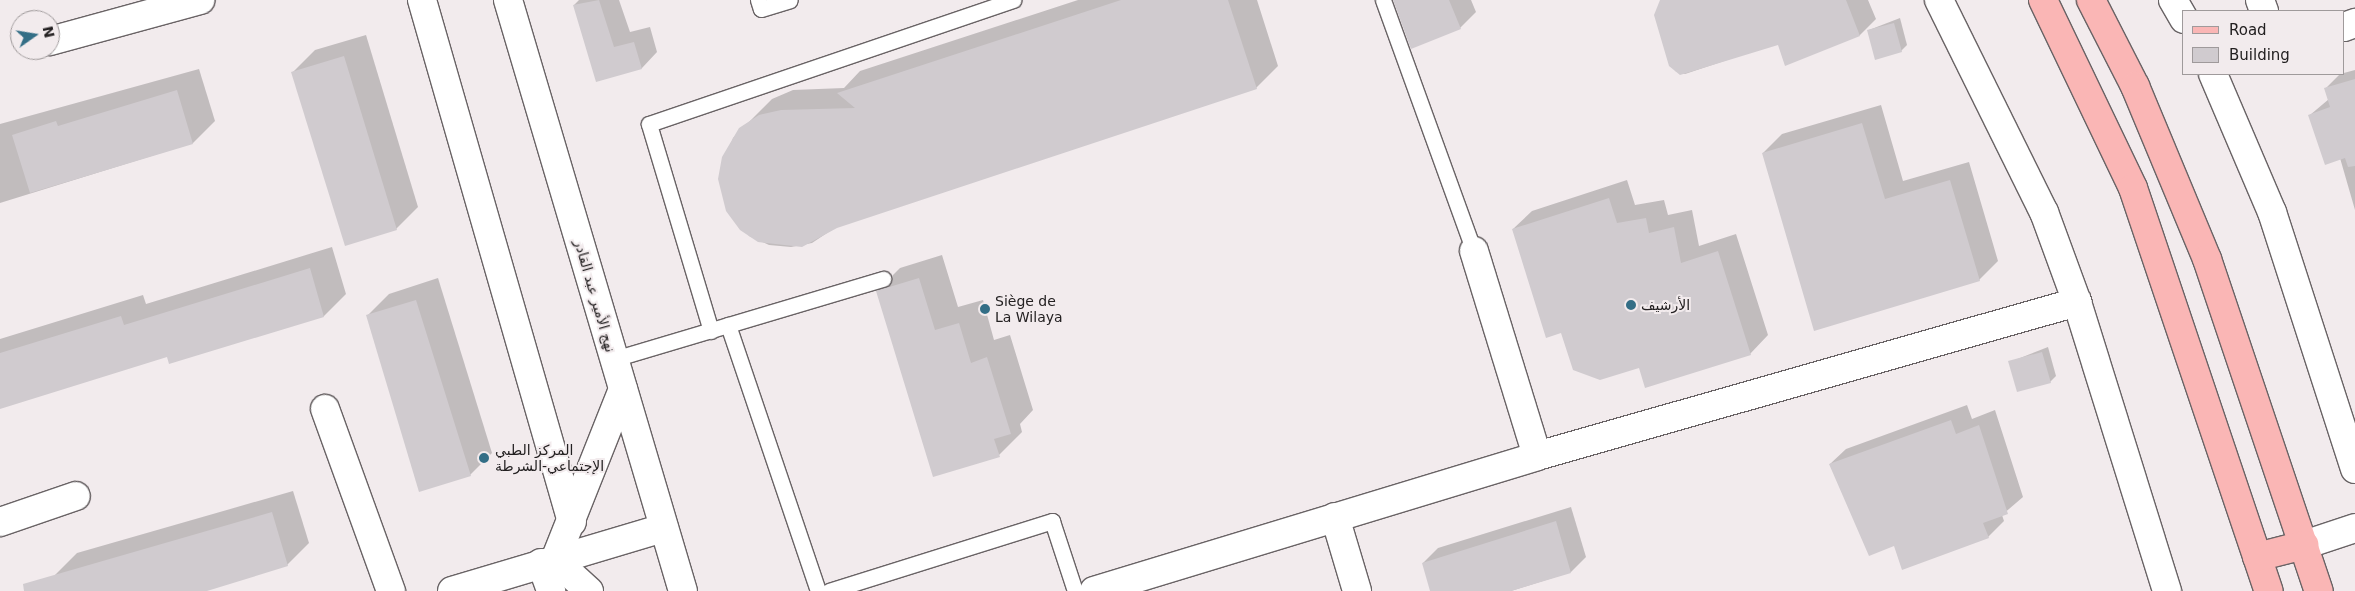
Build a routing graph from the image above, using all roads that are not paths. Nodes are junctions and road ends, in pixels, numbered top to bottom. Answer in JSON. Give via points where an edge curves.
{"nodes":[{"id":1,"x":200,"y":0,"type":"edge"},
{"id":2,"x":422,"y":0,"type":"edge"},
{"id":3,"x":508,"y":0,"type":"edge"},
{"id":4,"x":758,"y":0,"type":"edge"},
{"id":5,"x":790,"y":0,"type":"edge"},
{"id":6,"x":1014,"y":0,"type":"edge"},
{"id":7,"x":1383,"y":0,"type":"edge"},
{"id":8,"x":1939,"y":0,"type":"edge"},
{"id":9,"x":2043,"y":0,"type":"edge"},
{"id":10,"x":2091,"y":0,"type":"edge"},
{"id":11,"x":2174,"y":0,"type":"edge"},
{"id":12,"x":2182,"y":15,"type":"edge"},
{"id":13,"x":60,"y":37,"type":"edge"},
{"id":14,"x":2213,"y":75,"type":"edge"},
{"id":15,"x":1474,"y":251,"type":"joint"},
{"id":16,"x":883,"y":279,"type":"dead end"},
{"id":17,"x":2077,"y":302,"type":"junction"},
{"id":18,"x":728,"y":325,"type":"junction"},
{"id":19,"x":711,"y":331,"type":"junction"},
{"id":20,"x":614,"y":359,"type":"junction"},
{"id":21,"x":623,"y":389,"type":"junction"},
{"id":22,"x":325,"y":408,"type":"dead end"},
{"id":23,"x":1537,"y":456,"type":"junction"},
{"id":24,"x":2355,"y":469,"type":"edge"},
{"id":25,"x":76,"y":496,"type":"dead end"},
{"id":26,"x":1335,"y":517,"type":"junction"},
{"id":27,"x":0,"y":522,"type":"edge"},
{"id":28,"x":572,"y":522,"type":"junction"},
{"id":29,"x":664,"y":528,"type":"junction"},
{"id":30,"x":2355,"y":528,"type":"edge"},
{"id":31,"x":2304,"y":545,"type":"junction"},
{"id":32,"x":2257,"y":557,"type":"junction"},
{"id":33,"x":548,"y":562,"type":"junction"},
{"id":34,"x":391,"y":591,"type":"edge"},
{"id":35,"x":452,"y":591,"type":"edge"},
{"id":36,"x":551,"y":591,"type":"edge"},
{"id":37,"x":589,"y":591,"type":"edge"},
{"id":38,"x":683,"y":591,"type":"edge"},
{"id":39,"x":818,"y":591,"type":"edge"},
{"id":40,"x":829,"y":591,"type":"edge"},
{"id":41,"x":1075,"y":591,"type":"edge"},
{"id":42,"x":1094,"y":591,"type":"edge"},
{"id":43,"x":1357,"y":591,"type":"edge"},
{"id":44,"x":2167,"y":591,"type":"edge"},
{"id":45,"x":2270,"y":591,"type":"edge"},
{"id":46,"x":2319,"y":591,"type":"edge"}],
"edges":[{"from":1,"to":13,"type":"street"},
{"from":2,"to":28,"type":"street"},
{"from":3,"to":20,"type":"street","name":"نهج الأمير عبد القادر"},
{"from":4,"to":5,"type":"lane","via":[[761,9]]},
{"from":6,"to":19,"type":"lane","via":[[649,124]]},
{"from":7,"to":15,"type":"lane"},
{"from":8,"to":17,"type":"street","via":[[2044,212]]},
{"from":9,"to":32,"type":"main road","via":[[2132,188],[2196,364]]},
{"from":10,"to":31,"type":"main road","via":[[2135,86],[2204,251]]},
{"from":11,"to":12,"type":"street"},
{"from":14,"to":24,"type":"street","via":[[2272,212]]},
{"from":15,"to":23,"type":"street"},
{"from":16,"to":18,"type":"lane"},
{"from":17,"to":23,"type":"street"},
{"from":17,"to":44,"type":"street"},
{"from":18,"to":19,"type":"lane"},
{"from":18,"to":39,"type":"lane"},
{"from":19,"to":20,"type":"lane"},
{"from":20,"to":21,"type":"street","name":"نهج الأمير عبد القادر"},
{"from":21,"to":28,"type":"street"},
{"from":21,"to":29,"type":"street","name":"نهج الأمير عبد القادر"},
{"from":22,"to":34,"type":"street"},
{"from":23,"to":26,"type":"street"},
{"from":25,"to":27,"type":"street"},
{"from":26,"to":42,"type":"street"},
{"from":26,"to":43,"type":"street"},
{"from":28,"to":33,"type":"street"},
{"from":29,"to":33,"type":"street"},
{"from":29,"to":38,"type":"street","name":"نهج الأمير عبد القادر"},
{"from":30,"to":31,"type":"street"},
{"from":31,"to":32,"type":"main road"},
{"from":31,"to":46,"type":"main road"},
{"from":32,"to":45,"type":"main road"},
{"from":33,"to":35,"type":"street"},
{"from":33,"to":36,"type":"street"},
{"from":33,"to":37,"type":"street"},
{"from":40,"to":41,"type":"lane","via":[[1052,521]]}]}
